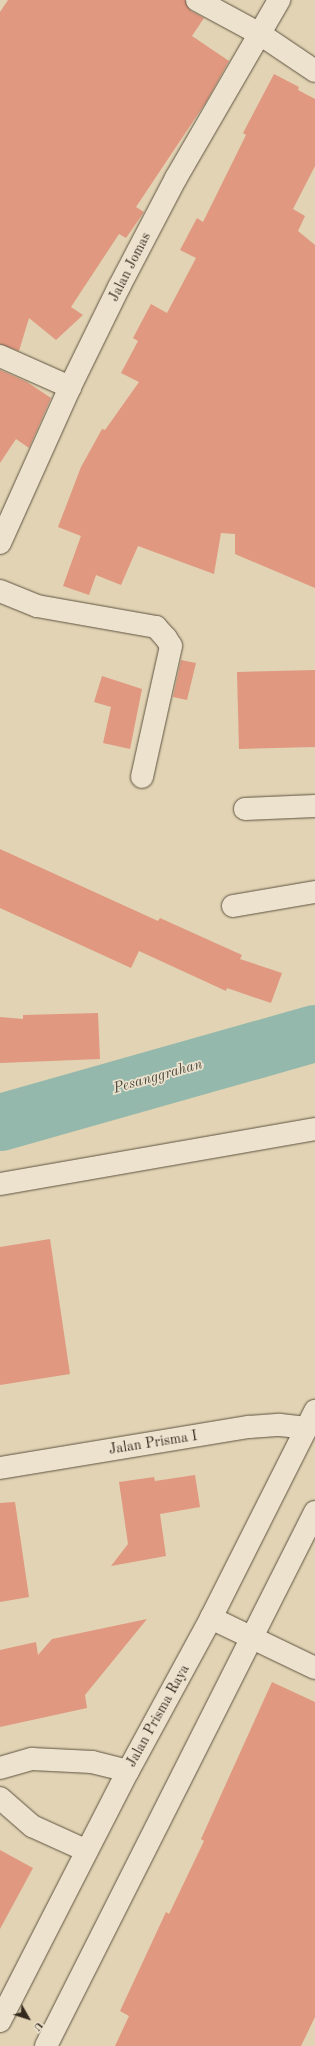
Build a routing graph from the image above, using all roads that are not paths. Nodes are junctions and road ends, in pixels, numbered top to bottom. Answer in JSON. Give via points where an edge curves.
{"nodes":[{"id":1,"x":197,"y":0,"type":"edge"},
{"id":2,"x":279,"y":0,"type":"edge"},
{"id":3,"x":260,"y":34,"type":"junction"},
{"id":4,"x":315,"y":71,"type":"edge"},
{"id":5,"x":0,"y":356,"type":"edge"},
{"id":6,"x":70,"y":387,"type":"junction"},
{"id":7,"x":8,"y":504,"type":"edge"},
{"id":8,"x":0,"y":544,"type":"edge"},
{"id":9,"x":0,"y":591,"type":"edge"},
{"id":10,"x":142,"y":777,"type":"dead end"},
{"id":11,"x":315,"y":806,"type":"edge"},
{"id":12,"x":245,"y":809,"type":"dead end"},
{"id":13,"x":315,"y":892,"type":"edge"},
{"id":14,"x":233,"y":906,"type":"dead end"},
{"id":15,"x":315,"y":1129,"type":"edge"},
{"id":16,"x":0,"y":1184,"type":"edge"},
{"id":17,"x":311,"y":1420,"type":"edge"},
{"id":18,"x":0,"y":1468,"type":"edge"},
{"id":19,"x":315,"y":1512,"type":"edge"},
{"id":20,"x":211,"y":1618,"type":"junction"},
{"id":21,"x":253,"y":1636,"type":"junction"},
{"id":22,"x":315,"y":1668,"type":"edge"},
{"id":23,"x":0,"y":1768,"type":"edge"},
{"id":24,"x":128,"y":1771,"type":"junction"},
{"id":25,"x":0,"y":1798,"type":"edge"},
{"id":26,"x":87,"y":1851,"type":"junction"},
{"id":27,"x":0,"y":2021,"type":"edge"},
{"id":28,"x":46,"y":2046,"type":"edge"}],
"edges":[{"from":1,"to":3,"type":"street"},
{"from":2,"to":3,"type":"street","name":"Jalan Jomas"},
{"from":3,"to":4,"type":"street"},
{"from":3,"to":6,"type":"street","name":"Jalan Jomas","via":[[176,178]]},
{"from":5,"to":6,"type":"street"},
{"from":6,"to":7,"type":"street","name":"Jalan Jomas"},
{"from":7,"to":8,"type":"street","name":"Jalan Jomas"},
{"from":9,"to":10,"type":"street","via":[[37,606],[156,628],[166,638],[171,646]]},
{"from":11,"to":12,"type":"street"},
{"from":13,"to":14,"type":"street"},
{"from":15,"to":16,"type":"street"},
{"from":17,"to":18,"type":"street","name":"Jalan Prisma I","via":[[280,1426],[249,1427]]},
{"from":17,"to":20,"type":"street","name":"Jalan Prisma Raya"},
{"from":19,"to":21,"type":"street"},
{"from":20,"to":21,"type":"street"},
{"from":20,"to":24,"type":"street","name":"Jalan Prisma Raya"},
{"from":21,"to":22,"type":"street"},
{"from":21,"to":28,"type":"street"},
{"from":23,"to":24,"type":"street","via":[[32,1759],[92,1762]]},
{"from":24,"to":26,"type":"street","name":"Jalan Prisma Raya"},
{"from":25,"to":26,"type":"street","via":[[32,1826]]},
{"from":26,"to":27,"type":"street","name":"Jalan Prisma Raya"}]}
